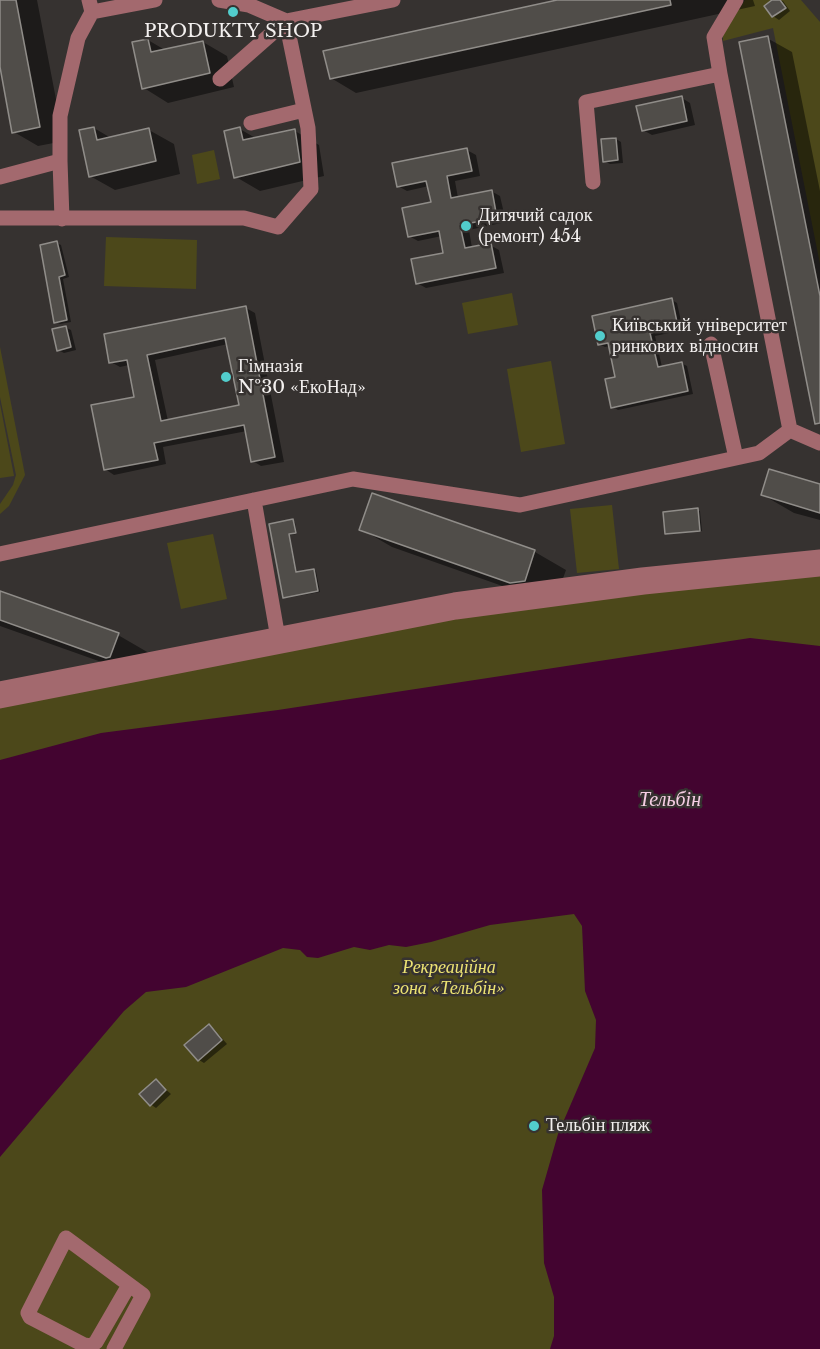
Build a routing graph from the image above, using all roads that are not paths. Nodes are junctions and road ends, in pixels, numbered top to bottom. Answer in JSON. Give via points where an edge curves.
{"nodes":[{"id":1,"x":155,"y":0,"type":"edge"},
{"id":2,"x":219,"y":0,"type":"edge"},
{"id":3,"x":393,"y":0,"type":"edge"},
{"id":4,"x":736,"y":0,"type":"edge"},
{"id":5,"x":91,"y":6,"type":"edge"},
{"id":6,"x":286,"y":21,"type":"junction"},
{"id":7,"x":720,"y":74,"type":"junction"},
{"id":8,"x":220,"y":79,"type":"dead end"},
{"id":9,"x":304,"y":110,"type":"junction"},
{"id":10,"x":251,"y":123,"type":"dead end"},
{"id":11,"x":60,"y":161,"type":"junction"},
{"id":12,"x":0,"y":177,"type":"edge"},
{"id":13,"x":593,"y":182,"type":"dead end"},
{"id":14,"x":0,"y":213,"type":"edge"},
{"id":15,"x":0,"y":219,"type":"edge"},
{"id":16,"x":62,"y":219,"type":"junction"},
{"id":17,"x":711,"y":344,"type":"dead end"},
{"id":18,"x":790,"y":430,"type":"junction"},
{"id":19,"x":820,"y":443,"type":"edge"},
{"id":20,"x":736,"y":458,"type":"junction"},
{"id":21,"x":255,"y":500,"type":"junction"},
{"id":22,"x":0,"y":554,"type":"edge"},
{"id":23,"x":820,"y":557,"type":"edge"},
{"id":24,"x":820,"y":569,"type":"edge"},
{"id":25,"x":279,"y":641,"type":"junction"},
{"id":26,"x":0,"y":689,"type":"edge"},
{"id":27,"x":0,"y":701,"type":"edge"},
{"id":28,"x":129,"y":1285,"type":"junction"},
{"id":29,"x":114,"y":1349,"type":"edge"}],
"edges":[{"from":1,"to":5,"type":"lane"},
{"from":2,"to":6,"type":"lane","via":[[249,5]]},
{"from":3,"to":6,"type":"lane"},
{"from":4,"to":7,"type":"lane","via":[[714,37]]},
{"from":5,"to":11,"type":"lane","via":[[78,38],[60,116]]},
{"from":6,"to":8,"type":"lane"},
{"from":6,"to":9,"type":"lane"},
{"from":7,"to":13,"type":"lane","via":[[586,102]]},
{"from":7,"to":18,"type":"lane"},
{"from":9,"to":10,"type":"lane"},
{"from":9,"to":16,"type":"lane","via":[[311,189],[278,226],[244,218]]},
{"from":11,"to":12,"type":"lane"},
{"from":11,"to":16,"type":"lane"},
{"from":14,"to":15,"type":"lane"},
{"from":15,"to":16,"type":"lane"},
{"from":17,"to":20,"type":"lane"},
{"from":18,"to":19,"type":"lane"},
{"from":18,"to":20,"type":"lane","via":[[759,453]]},
{"from":20,"to":21,"type":"lane","via":[[520,506],[353,479]]},
{"from":21,"to":22,"type":"lane"},
{"from":21,"to":25,"type":"lane"},
{"from":23,"to":25,"type":"lane","via":[[468,598]]},
{"from":24,"to":25,"type":"lane","via":[[456,612]]},
{"from":25,"to":26,"type":"lane"},
{"from":25,"to":27,"type":"lane"},
{"from":28,"to":28,"type":"lane","via":[[66,1238],[28,1313],[91,1346]]},
{"from":28,"to":29,"type":"lane","via":[[143,1295]]}]}
